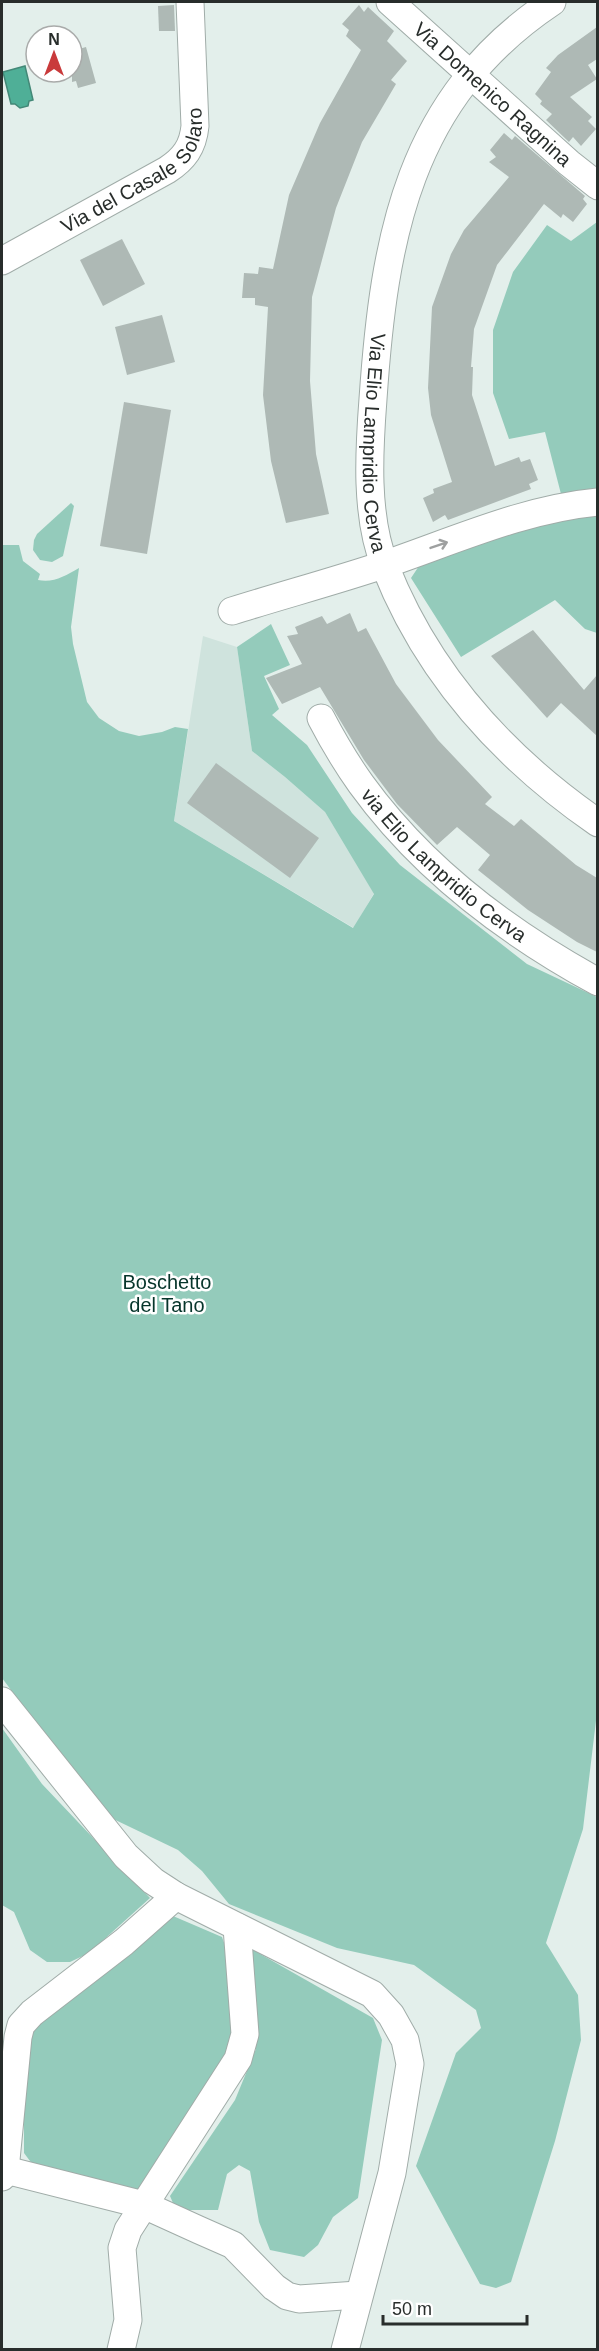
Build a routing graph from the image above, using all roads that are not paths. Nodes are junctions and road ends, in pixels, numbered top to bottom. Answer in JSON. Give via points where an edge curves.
{"nodes":[{"id":1,"x":190,"y":2,"type":"edge"},
{"id":2,"x":390,"y":2,"type":"edge"},
{"id":3,"x":552,"y":2,"type":"edge"},
{"id":4,"x":471,"y":73,"type":"junction"},
{"id":5,"x":597,"y":186,"type":"edge"},
{"id":6,"x":2,"y":261,"type":"edge"},
{"id":7,"x":597,"y":502,"type":"edge"},
{"id":8,"x":384,"y":565,"type":"junction"},
{"id":9,"x":232,"y":611,"type":"dead end"},
{"id":10,"x":321,"y":718,"type":"dead end"},
{"id":11,"x":597,"y":823,"type":"edge"},
{"id":12,"x":597,"y":982,"type":"edge"},
{"id":13,"x":2,"y":1701,"type":"edge"},
{"id":14,"x":176,"y":1896,"type":"junction"},
{"id":15,"x":237,"y":1926,"type":"junction"},
{"id":16,"x":3,"y":2172,"type":"edge"},
{"id":17,"x":144,"y":2205,"type":"junction"},
{"id":18,"x":358,"y":2295,"type":"junction"},
{"id":19,"x":121,"y":2349,"type":"edge"},
{"id":20,"x":345,"y":2349,"type":"edge"}],
"edges":[{"from":1,"to":6,"type":"street","name":"Via del Casale Solaro","via":[[195,126],[185,155],[167,170]]},
{"from":2,"to":4,"type":"street","name":"Via Domenico Ragnina"},
{"from":3,"to":4,"type":"street","name":"Via Elio Lampridio Cerva"},
{"from":4,"to":5,"type":"street","name":"Via Domenico Ragnina"},
{"from":4,"to":8,"type":"street","name":"Via Elio Lampridio Cerva","via":[[423,148],[398,216],[389,255],[376,345],[370,457],[375,528]]},
{"from":8,"to":7,"type":"street","one_way":true,"via":[[529,514]]},
{"from":8,"to":9,"type":"street"},
{"from":8,"to":11,"type":"street","name":"Via Elio Lampridio Cerva","via":[[418,635],[459,696],[513,755]]},
{"from":10,"to":12,"type":"street","name":"via Elio Lampridio Cerva","via":[[362,786],[428,861],[486,909]]},
{"from":13,"to":14,"type":"street","via":[[126,1856]]},
{"from":14,"to":15,"type":"street"},
{"from":14,"to":16,"type":"street","via":[[21,2025]]},
{"from":15,"to":17,"type":"street","via":[[245,2034],[238,2059]]},
{"from":15,"to":18,"type":"street","via":[[372,1994],[392,2015],[405,2040],[410,2064],[392,2173]]},
{"from":16,"to":17,"type":"street"},
{"from":17,"to":18,"type":"street","via":[[233,2245],[287,2296],[298,2299]]},
{"from":17,"to":19,"type":"street","via":[[122,2248],[129,2320]]},
{"from":18,"to":20,"type":"street"}]}
